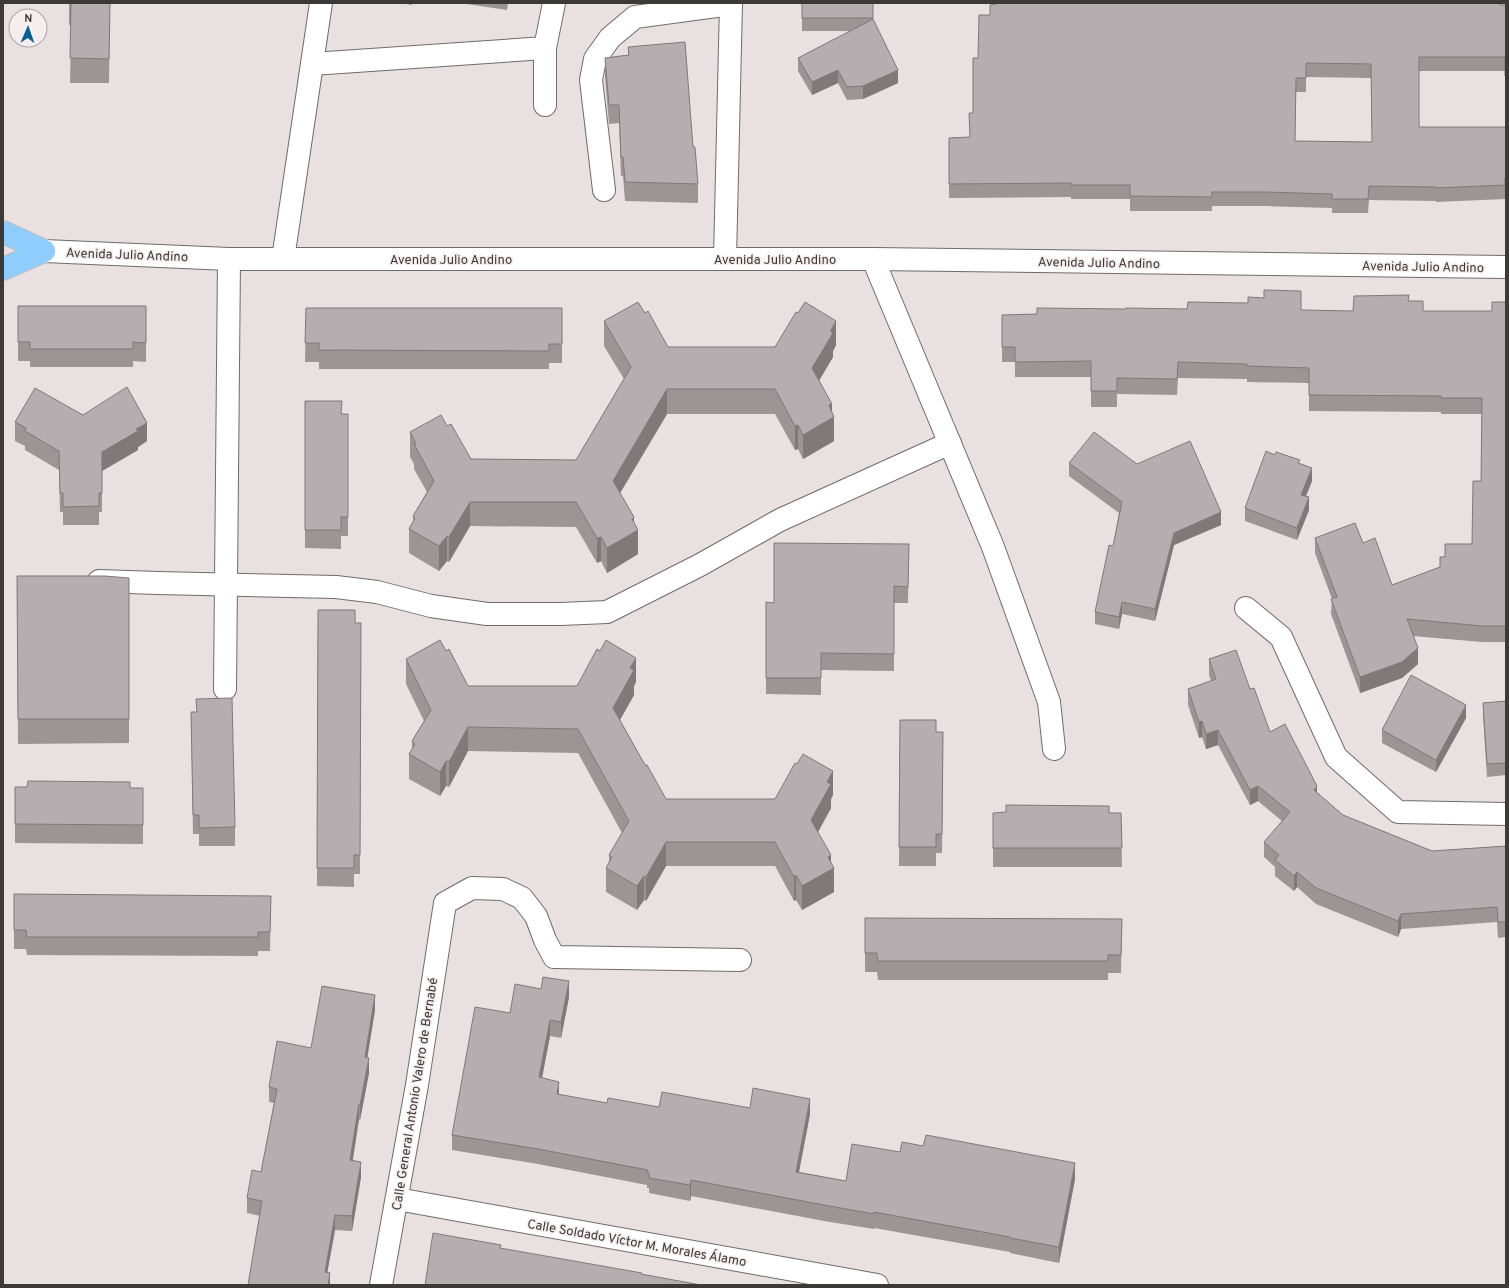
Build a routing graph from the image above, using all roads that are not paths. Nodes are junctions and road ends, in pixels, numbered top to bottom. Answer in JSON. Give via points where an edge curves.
{"nodes":[{"id":1,"x":321,"y":3,"type":"edge"},
{"id":2,"x":554,"y":3,"type":"edge"},
{"id":3,"x":731,"y":4,"type":"edge"},
{"id":4,"x":545,"y":48,"type":"junction"},
{"id":5,"x":312,"y":64,"type":"junction"},
{"id":6,"x":545,"y":105,"type":"dead end"},
{"id":7,"x":604,"y":190,"type":"dead end"},
{"id":8,"x":3,"y":232,"type":"edge"},
{"id":9,"x":44,"y":251,"type":"junction"},
{"id":10,"x":229,"y":259,"type":"junction"},
{"id":11,"x":283,"y":259,"type":"junction"},
{"id":12,"x":725,"y":259,"type":"junction"},
{"id":13,"x":873,"y":259,"type":"junction"},
{"id":14,"x":1506,"y":267,"type":"edge"},
{"id":15,"x":3,"y":269,"type":"edge"},
{"id":16,"x":950,"y":443,"type":"junction"},
{"id":17,"x":79,"y":580,"type":"edge"},
{"id":18,"x":226,"y":584,"type":"junction"},
{"id":19,"x":1246,"y":608,"type":"dead end"},
{"id":20,"x":225,"y":689,"type":"dead end"},
{"id":21,"x":1054,"y":749,"type":"dead end"},
{"id":22,"x":1506,"y":814,"type":"edge"},
{"id":23,"x":740,"y":960,"type":"dead end"},
{"id":24,"x":398,"y":1199,"type":"junction"},
{"id":25,"x":381,"y":1285,"type":"edge"},
{"id":26,"x":876,"y":1285,"type":"edge"}],
"edges":[{"from":1,"to":5,"type":"street"},
{"from":2,"to":4,"type":"street"},
{"from":3,"to":7,"type":"street","via":[[635,17],[610,38],[595,59],[591,80]]},
{"from":3,"to":12,"type":"street"},
{"from":4,"to":5,"type":"street"},
{"from":4,"to":6,"type":"street"},
{"from":5,"to":11,"type":"street"},
{"from":8,"to":9,"type":"highway"},
{"from":9,"to":10,"type":"street","name":"Avenida Julio Andino"},
{"from":9,"to":15,"type":"highway"},
{"from":10,"to":11,"type":"street","name":"Avenida Julio Andino"},
{"from":10,"to":18,"type":"street"},
{"from":11,"to":12,"type":"street","name":"Avenida Julio Andino"},
{"from":12,"to":13,"type":"street","name":"Avenida Julio Andino"},
{"from":13,"to":14,"type":"street","name":"Avenida Julio Andino"},
{"from":13,"to":16,"type":"street"},
{"from":16,"to":18,"type":"street","via":[[780,520],[700,565],[607,612],[487,614],[431,606],[377,592],[336,587]]},
{"from":16,"to":21,"type":"street","via":[[993,547],[1049,702]]},
{"from":17,"to":18,"type":"street"},
{"from":18,"to":20,"type":"street"},
{"from":19,"to":22,"type":"street","via":[[1281,637],[1336,757],[1398,812]]},
{"from":23,"to":24,"type":"street","name":"Calle General Antonio Valero de Bernabé","via":[[554,957],[536,916],[522,898],[503,889],[472,888],[445,903]]},
{"from":24,"to":25,"type":"street","name":"Calle General Antonio Valero de Bernabé"},
{"from":24,"to":26,"type":"street","name":"Calle Soldado Víctor M. Morales Álamo"}]}
